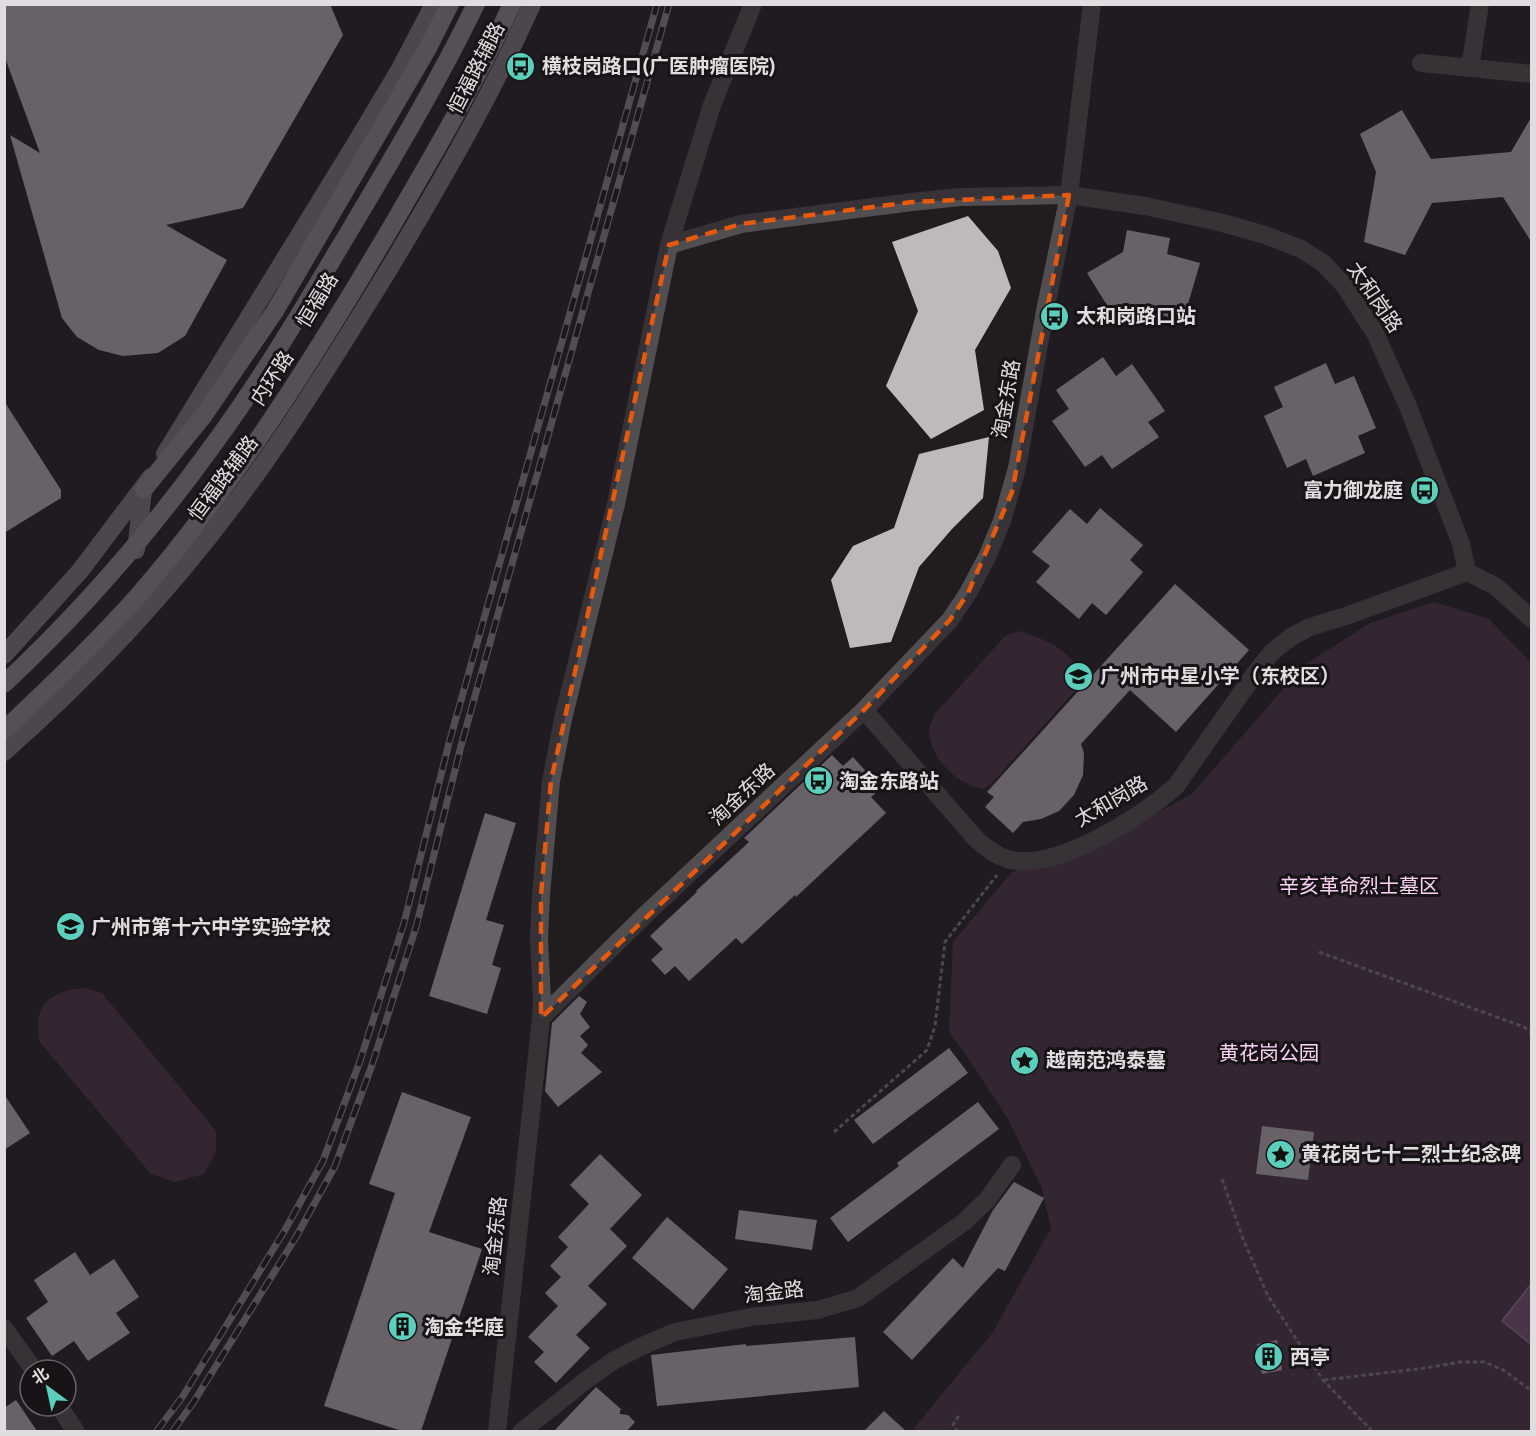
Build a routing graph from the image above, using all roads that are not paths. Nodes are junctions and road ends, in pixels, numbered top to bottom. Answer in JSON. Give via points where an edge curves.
{"nodes":[{"id":1,"x":434,"y":4,"type":"edge"},
{"id":2,"x":450,"y":4,"type":"edge"},
{"id":3,"x":478,"y":4,"type":"edge"},
{"id":4,"x":510,"y":4,"type":"edge"},
{"id":5,"x":532,"y":4,"type":"edge"},
{"id":6,"x":753,"y":4,"type":"edge"},
{"id":7,"x":1092,"y":4,"type":"edge"},
{"id":8,"x":1480,"y":4,"type":"edge"},
{"id":9,"x":1421,"y":63,"type":"dead end"},
{"id":10,"x":1470,"y":68,"type":"junction"},
{"id":11,"x":1532,"y":74,"type":"edge"},
{"id":12,"x":1070,"y":195,"type":"junction"},
{"id":13,"x":669,"y":245,"type":"junction"},
{"id":14,"x":144,"y":489,"type":"junction"},
{"id":15,"x":135,"y":552,"type":"junction"},
{"id":16,"x":1467,"y":572,"type":"junction"},
{"id":17,"x":1532,"y":619,"type":"edge"},
{"id":18,"x":4,"y":655,"type":"edge"},
{"id":19,"x":4,"y":684,"type":"edge"},
{"id":20,"x":4,"y":690,"type":"edge"},
{"id":21,"x":864,"y":710,"type":"junction"},
{"id":22,"x":4,"y":725,"type":"edge"},
{"id":23,"x":4,"y":730,"type":"edge"},
{"id":24,"x":4,"y":752,"type":"edge"},
{"id":25,"x":541,"y":1018,"type":"junction"},
{"id":26,"x":1012,"y":1165,"type":"dead end"},
{"id":27,"x":4,"y":1328,"type":"edge"},
{"id":28,"x":25,"y":1358,"type":"edge"},
{"id":29,"x":67,"y":1418,"type":"edge"},
{"id":30,"x":76,"y":1431,"type":"edge"},
{"id":31,"x":497,"y":1431,"type":"edge"},
{"id":32,"x":521,"y":1431,"type":"edge"}],
"edges":[{"from":1,"to":14,"type":"main road","via":[[354,146]]},
{"from":2,"to":14,"type":"highway","via":[[423,58],[275,311],[204,415]]},
{"from":3,"to":15,"type":"main road","name":"恒福路","via":[[419,123],[305,315],[221,442]]},
{"from":3,"to":19,"type":"highway","name":"内环路","bridge":true,"via":[[364,207],[217,441],[111,575]]},
{"from":4,"to":22,"type":"main road","name":"恒福路","via":[[440,137],[318,341],[240,459],[115,614]]},
{"from":4,"to":23,"type":"highway","name":"内环路","via":[[460,105],[399,213],[301,378],[255,445],[136,597],[62,676]]},
{"from":5,"to":24,"type":"main road","name":"恒福路辅路","via":[[448,171],[268,458],[134,623]]},
{"from":6,"to":13,"type":"street","via":[[712,105]]},
{"from":7,"to":12,"type":"street","name":"淘金东路"},
{"from":8,"to":10,"type":"street"},
{"from":9,"to":10,"type":"street"},
{"from":10,"to":11,"type":"street"},
{"from":12,"to":13,"type":"street","name":"太和岗路","via":[[960,197],[812,214],[741,224]]},
{"from":12,"to":16,"type":"street","name":"太和岗路","via":[[1218,222],[1292,245],[1323,263],[1360,308],[1391,366],[1458,536]]},
{"from":12,"to":21,"type":"street","name":"淘金东路","via":[[1017,468],[1002,522],[968,593],[950,620]]},
{"from":13,"to":25,"type":"street","via":[[616,504],[551,781],[539,939]]},
{"from":14,"to":15,"type":"main road"},
{"from":14,"to":18,"type":"main road","via":[[80,571]]},
{"from":15,"to":20,"type":"main road","name":"恒福路","via":[[58,640]]},
{"from":16,"to":17,"type":"street","via":[[1495,586]]},
{"from":16,"to":21,"type":"street","name":"太和岗路","via":[[1291,637],[1256,672],[1176,786],[1124,824],[1041,859],[1009,859],[992,853]]},
{"from":21,"to":25,"type":"street","name":"淘金东路"},
{"from":25,"to":31,"type":"street","name":"淘金东路"},
{"from":26,"to":32,"type":"street","name":"淘金路","via":[[987,1200],[964,1222],[858,1298],[819,1310],[751,1317],[667,1336],[613,1361]]},
{"from":27,"to":28,"type":"street"},
{"from":29,"to":30,"type":"street"}]}
